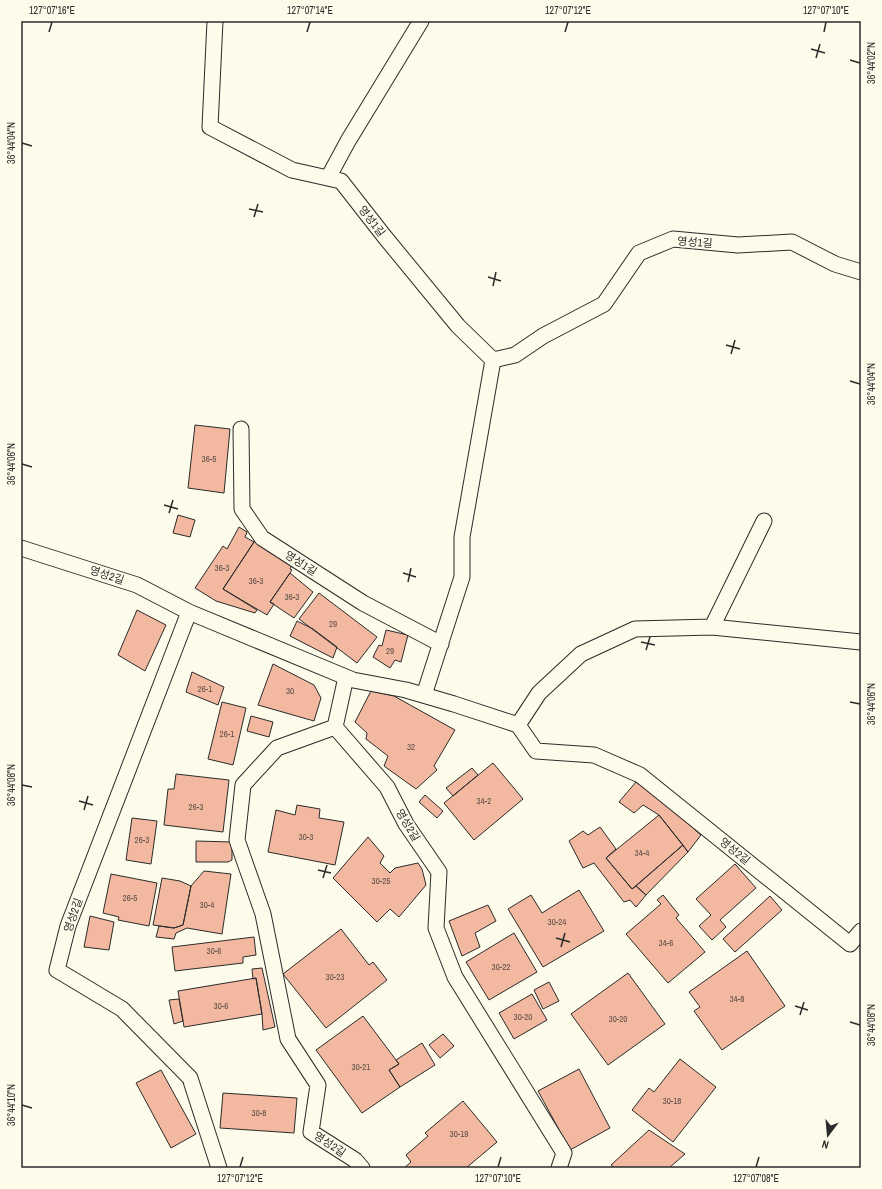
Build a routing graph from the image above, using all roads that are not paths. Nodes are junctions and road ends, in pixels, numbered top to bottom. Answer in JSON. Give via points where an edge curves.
{"nodes":[{"id":1,"x":215,"y":21,"type":"edge"},
{"id":2,"x":421,"y":21,"type":"edge"},
{"id":3,"x":328,"y":178,"type":"junction"},
{"id":4,"x":861,"y":272,"type":"edge"},
{"id":5,"x":493,"y":360,"type":"junction"},
{"id":6,"x":241,"y":429,"type":"dead end"},
{"id":7,"x":764,"y":521,"type":"dead end"},
{"id":8,"x":21,"y":548,"type":"edge"},
{"id":9,"x":189,"y":612,"type":"junction"},
{"id":10,"x":712,"y":627,"type":"junction"},
{"id":11,"x":861,"y":642,"type":"edge"},
{"id":12,"x":441,"y":644,"type":"junction"},
{"id":13,"x":346,"y":677,"type":"junction"},
{"id":14,"x":424,"y":695,"type":"junction"},
{"id":15,"x":518,"y":725,"type":"junction"},
{"id":16,"x":335,"y":727,"type":"junction"},
{"id":17,"x":861,"y":931,"type":"edge"},
{"id":18,"x":219,"y":1168,"type":"edge"},
{"id":19,"x":362,"y":1168,"type":"edge"},
{"id":20,"x":559,"y":1168,"type":"edge"}],
"edges":[{"from":1,"to":3,"type":"lane","name":"영성1길","via":[[210,127],[292,170]]},
{"from":2,"to":3,"type":"lane"},
{"from":3,"to":5,"type":"lane","name":"영성1길","via":[[341,181],[458,326]]},
{"from":4,"to":5,"type":"lane","name":"영성1길","via":[[835,264],[792,242],[738,245],[673,239],[639,253],[604,304],[543,336],[515,355]]},
{"from":5,"to":12,"type":"lane","via":[[462,537],[462,577]]},
{"from":6,"to":12,"type":"lane","name":"영성1길","via":[[242,509],[262,538],[363,603]]},
{"from":7,"to":10,"type":"lane"},
{"from":8,"to":9,"type":"lane","name":"영성2길","via":[[137,585]]},
{"from":9,"to":13,"type":"lane","name":"영성2길"},
{"from":9,"to":18,"type":"lane","name":"영성2길","via":[[68,926],[56,970],[122,1009],[190,1078]]},
{"from":10,"to":11,"type":"lane"},
{"from":10,"to":15,"type":"lane","via":[[635,629],[581,654],[539,693]]},
{"from":12,"to":14,"type":"lane"},
{"from":13,"to":14,"type":"lane","name":"영성2길"},
{"from":13,"to":16,"type":"lane"},
{"from":14,"to":15,"type":"lane","name":"영성2길"},
{"from":15,"to":17,"type":"lane","name":"영성2길","via":[[536,751],[594,755],[640,775],[850,944]]},
{"from":16,"to":19,"type":"lane","name":"영성2길","via":[[277,748],[244,785],[237,840],[263,914],[288,1039],[318,1085],[311,1132],[355,1160]]},
{"from":16,"to":20,"type":"lane","name":"영성2길","via":[[387,787],[406,824],[439,872],[436,928],[455,977],[564,1153]]}]}
